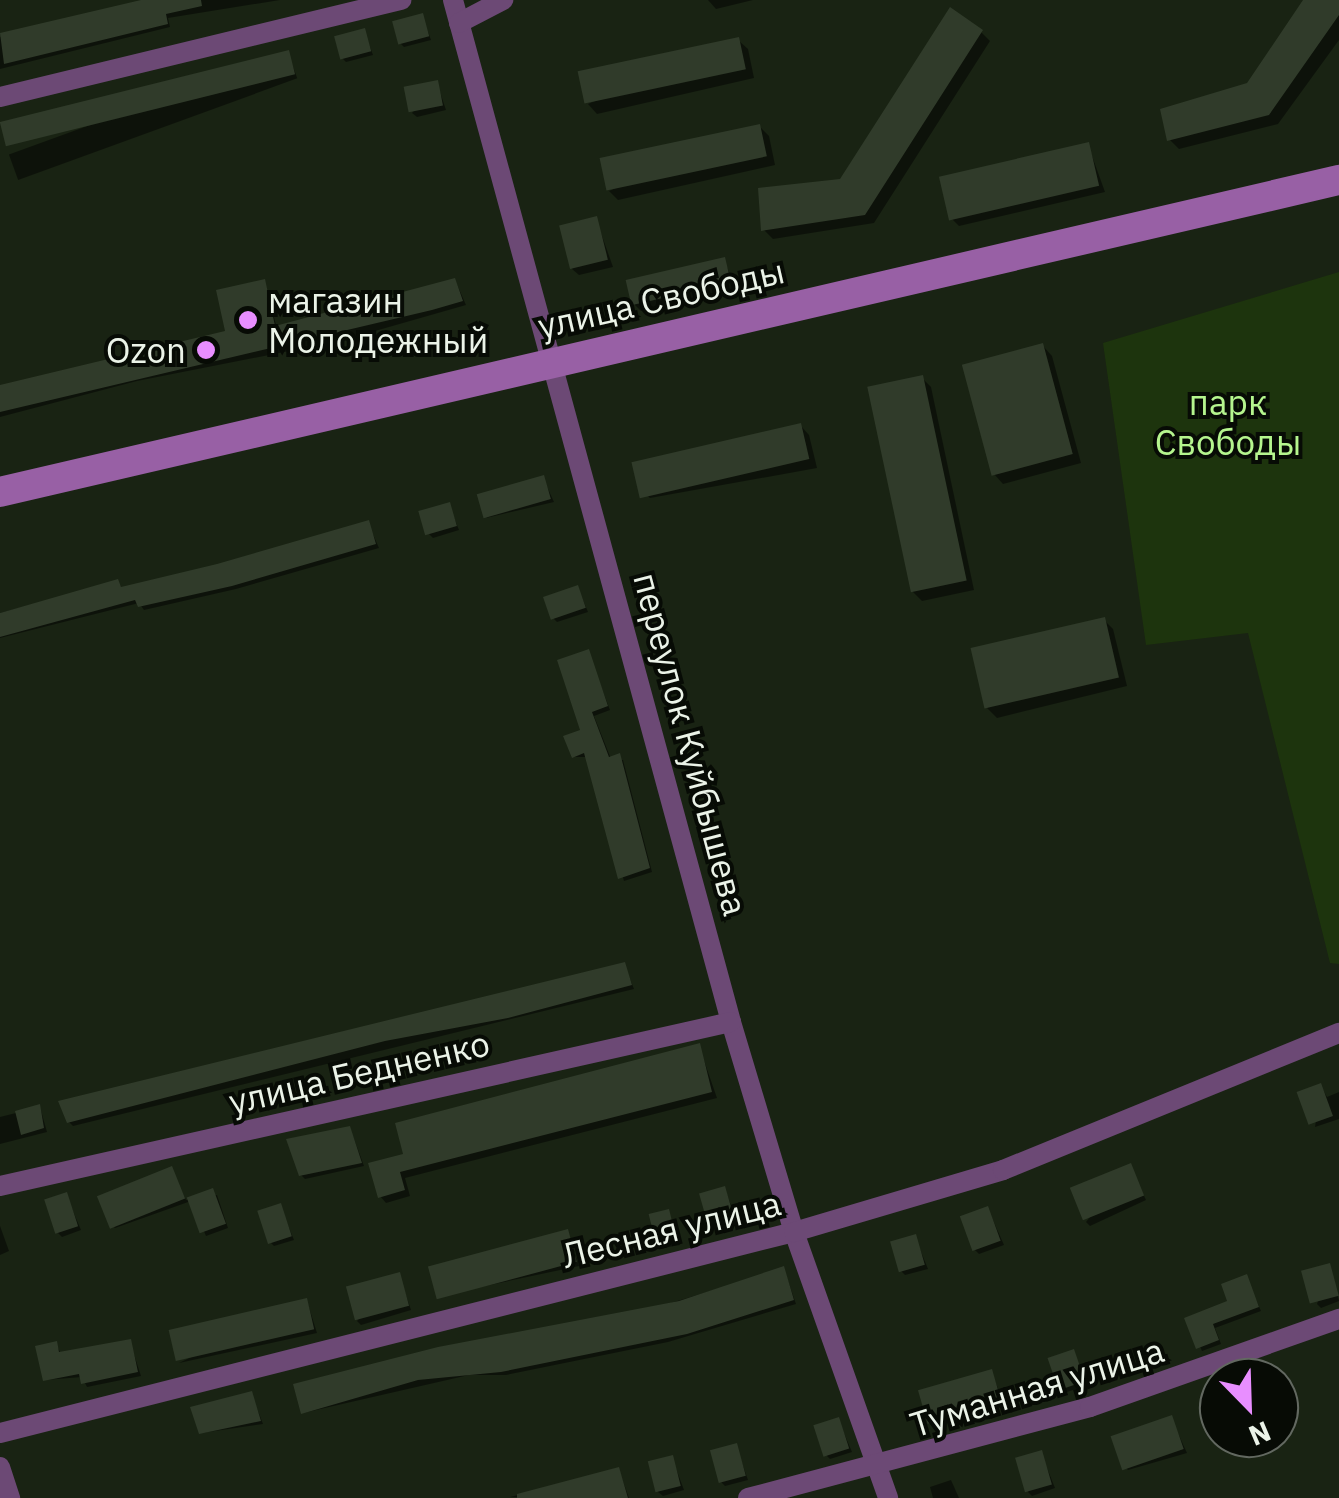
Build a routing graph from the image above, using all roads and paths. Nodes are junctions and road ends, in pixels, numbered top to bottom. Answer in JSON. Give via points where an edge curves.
{"nodes":[{"id":1,"x":401,"y":0,"type":"edge"},
{"id":2,"x":453,"y":0,"type":"edge"},
{"id":3,"x":503,"y":0,"type":"edge"},
{"id":4,"x":459,"y":22,"type":"junction"},
{"id":5,"x":0,"y":97,"type":"edge"},
{"id":6,"x":1339,"y":180,"type":"edge"},
{"id":7,"x":551,"y":362,"type":"junction"},
{"id":8,"x":0,"y":492,"type":"edge"},
{"id":9,"x":731,"y":1022,"type":"junction"},
{"id":10,"x":1339,"y":1032,"type":"edge"},
{"id":11,"x":0,"y":1186,"type":"edge"},
{"id":12,"x":794,"y":1232,"type":"junction"},
{"id":13,"x":1339,"y":1319,"type":"edge"},
{"id":14,"x":0,"y":1433,"type":"edge"},
{"id":15,"x":0,"y":1468,"type":"edge"},
{"id":16,"x":877,"y":1468,"type":"junction"},
{"id":17,"x":10,"y":1498,"type":"edge"},
{"id":18,"x":748,"y":1498,"type":"edge"},
{"id":19,"x":888,"y":1498,"type":"edge"}],
"edges":[{"from":1,"to":5,"type":"street"},
{"from":2,"to":4,"type":"street","name":"переулок Куйбышева"},
{"from":3,"to":4,"type":"street"},
{"from":4,"to":7,"type":"street","name":"переулок Куйбышева"},
{"from":6,"to":7,"type":"main road","name":"улица Свободы"},
{"from":7,"to":8,"type":"main road","name":"улица Свободы"},
{"from":7,"to":9,"type":"street","name":"переулок Куйбышева"},
{"from":9,"to":11,"type":"street","name":"улица Бедненко"},
{"from":9,"to":12,"type":"street","name":"переулок Куйбышева"},
{"from":10,"to":12,"type":"street","name":"Лесная улица","via":[[1003,1170]]},
{"from":12,"to":14,"type":"street","name":"Лесная улица"},
{"from":12,"to":16,"type":"street","name":"переулок Куйбышева"},
{"from":13,"to":16,"type":"street","name":"Туманная улица","via":[[1090,1408]]},
{"from":15,"to":17,"type":"street"},
{"from":16,"to":18,"type":"street","name":"Туманная улица"},
{"from":16,"to":19,"type":"street","name":"переулок Куйбышева"}]}
